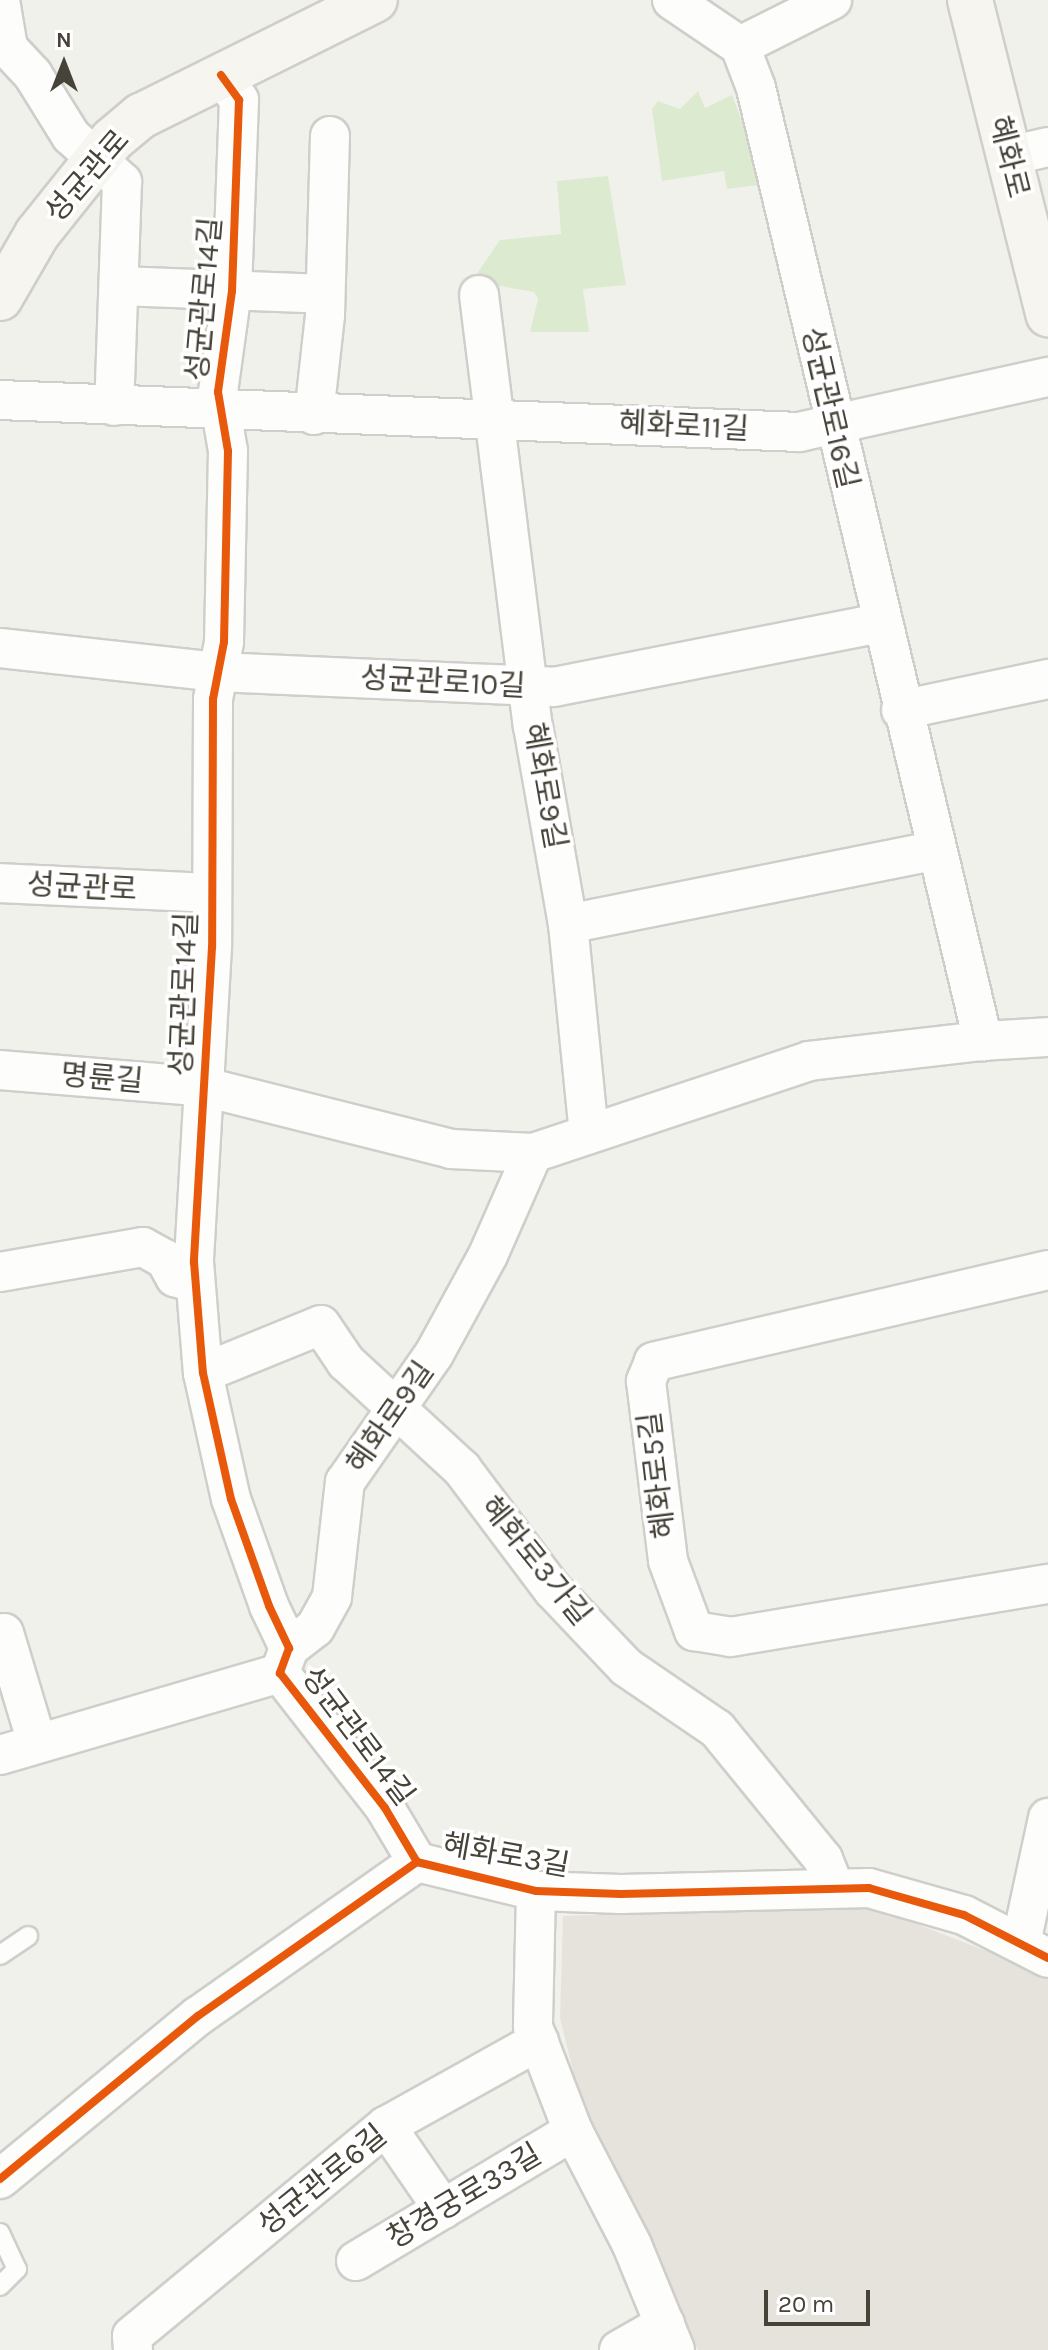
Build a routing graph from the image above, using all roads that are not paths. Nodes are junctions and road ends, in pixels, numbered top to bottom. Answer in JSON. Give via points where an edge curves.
{"nodes":[{"id":1,"x":375,"y":0,"type":"edge"},
{"id":2,"x":672,"y":0,"type":"edge"},
{"id":3,"x":832,"y":0,"type":"edge"},
{"id":4,"x":970,"y":0,"type":"edge"},
{"id":5,"x":2,"y":5,"type":"edge"},
{"id":6,"x":740,"y":46,"type":"junction"},
{"id":7,"x":221,"y":75,"type":"junction"},
{"id":8,"x":330,"y":136,"type":"dead end"},
{"id":9,"x":1028,"y":151,"type":"edge"},
{"id":10,"x":98,"y":158,"type":"junction"},
{"id":11,"x":119,"y":286,"type":"junction"},
{"id":12,"x":232,"y":291,"type":"junction"},
{"id":13,"x":325,"y":294,"type":"junction"},
{"id":14,"x":479,"y":295,"type":"dead end"},
{"id":15,"x":0,"y":298,"type":"edge"},
{"id":16,"x":1048,"y":314,"type":"edge"},
{"id":17,"x":1048,"y":377,"type":"edge"},
{"id":18,"x":0,"y":400,"type":"edge"},
{"id":19,"x":114,"y":406,"type":"junction"},
{"id":20,"x":223,"y":410,"type":"junction"},
{"id":21,"x":314,"y":415,"type":"junction"},
{"id":22,"x":495,"y":419,"type":"junction"},
{"id":23,"x":833,"y":426,"type":"junction"},
{"id":24,"x":881,"y":623,"type":"junction"},
{"id":25,"x":0,"y":648,"type":"edge"},
{"id":26,"x":217,"y":672,"type":"junction"},
{"id":27,"x":1048,"y":679,"type":"edge"},
{"id":28,"x":528,"y":685,"type":"junction"},
{"id":29,"x":901,"y":710,"type":"junction"},
{"id":30,"x":934,"y":851,"type":"junction"},
{"id":31,"x":0,"y":883,"type":"edge"},
{"id":32,"x":212,"y":893,"type":"junction"},
{"id":33,"x":568,"y":924,"type":"junction"},
{"id":34,"x":1048,"y":1037,"type":"edge"},
{"id":35,"x":983,"y":1041,"type":"junction"},
{"id":36,"x":0,"y":1070,"type":"edge"},
{"id":37,"x":205,"y":1087,"type":"junction"},
{"id":38,"x":589,"y":1134,"type":"junction"},
{"id":39,"x":533,"y":1153,"type":"junction"},
{"id":40,"x":1048,"y":1270,"type":"edge"},
{"id":41,"x":0,"y":1272,"type":"edge"},
{"id":42,"x":195,"y":1283,"type":"junction"},
{"id":43,"x":203,"y":1373,"type":"junction"},
{"id":44,"x":396,"y":1412,"type":"junction"},
{"id":45,"x":1048,"y":1584,"type":"edge"},
{"id":46,"x":4,"y":1633,"type":"dead end"},
{"id":47,"x":285,"y":1660,"type":"junction"},
{"id":48,"x":37,"y":1743,"type":"junction"},
{"id":49,"x":0,"y":1755,"type":"edge"},
{"id":50,"x":1048,"y":1818,"type":"edge"},
{"id":51,"x":417,"y":1862,"type":"junction"},
{"id":52,"x":835,"y":1888,"type":"junction"},
{"id":53,"x":536,"y":1891,"type":"junction"},
{"id":54,"x":28,"y":1936,"type":"dead end"},
{"id":55,"x":1034,"y":1950,"type":"edge"},
{"id":56,"x":0,"y":1955,"type":"edge"},
{"id":57,"x":539,"y":2041,"type":"junction"},
{"id":58,"x":386,"y":2126,"type":"junction"},
{"id":59,"x":573,"y":2131,"type":"junction"},
{"id":60,"x":0,"y":2179,"type":"edge"},
{"id":61,"x":443,"y":2209,"type":"junction"},
{"id":62,"x":0,"y":2233,"type":"edge"},
{"id":63,"x":356,"y":2261,"type":"dead end"},
{"id":64,"x":0,"y":2286,"type":"edge"},
{"id":65,"x":670,"y":2337,"type":"edge"},
{"id":66,"x":133,"y":2350,"type":"edge"},
{"id":67,"x":619,"y":2350,"type":"edge"}],
"edges":[{"from":1,"to":7,"type":"street","name":"성균관로"},
{"from":2,"to":6,"type":"street"},
{"from":3,"to":6,"type":"street"},
{"from":4,"to":9,"type":"street","name":"혜화로"},
{"from":5,"to":10,"type":"street","via":[[8,48],[33,75],[71,136]]},
{"from":6,"to":23,"type":"street","name":"성균관로16길","via":[[756,88]]},
{"from":7,"to":10,"type":"street","name":"성균관로","via":[[141,116]]},
{"from":7,"to":12,"type":"street","name":"성균관로14길","via":[[239,100]]},
{"from":8,"to":13,"type":"street"},
{"from":9,"to":16,"type":"street","name":"혜화로"},
{"from":10,"to":11,"type":"street","via":[[122,182]]},
{"from":10,"to":15,"type":"street","name":"성균관로","via":[[37,234]]},
{"from":11,"to":12,"type":"street"},
{"from":11,"to":19,"type":"street"},
{"from":12,"to":13,"type":"street"},
{"from":12,"to":20,"type":"street","name":"성균관로14길","via":[[218,392]]},
{"from":13,"to":21,"type":"street"},
{"from":14,"to":22,"type":"street","name":"혜화로9길"},
{"from":17,"to":23,"type":"street","name":"혜화로11길"},
{"from":18,"to":19,"type":"street","name":"혜화로11길"},
{"from":19,"to":20,"type":"street","name":"혜화로11길"},
{"from":20,"to":21,"type":"street","name":"혜화로11길"},
{"from":20,"to":26,"type":"street","name":"성균관로14길","via":[[228,451],[224,642]]},
{"from":21,"to":22,"type":"street","name":"혜화로11길"},
{"from":22,"to":23,"type":"street","name":"혜화로11길","via":[[799,432]]},
{"from":22,"to":28,"type":"street","name":"혜화로9길"},
{"from":23,"to":24,"type":"street","name":"성균관로16길"},
{"from":24,"to":28,"type":"street","name":"성균관로10길","via":[[554,687]]},
{"from":24,"to":29,"type":"street","name":"성균관로16길"},
{"from":25,"to":26,"type":"street","name":"성균관로10길"},
{"from":26,"to":28,"type":"street","name":"성균관로10길"},
{"from":26,"to":32,"type":"street","name":"성균관로14길"},
{"from":27,"to":29,"type":"street"},
{"from":28,"to":33,"type":"street","name":"혜화로9길"},
{"from":29,"to":30,"type":"street","name":"성균관로16길"},
{"from":30,"to":33,"type":"street"},
{"from":30,"to":35,"type":"street","name":"성균관로16길"},
{"from":31,"to":32,"type":"street","name":"성균관로"},
{"from":32,"to":37,"type":"street","name":"성균관로14길"},
{"from":33,"to":38,"type":"street","name":"혜화로9길"},
{"from":34,"to":35,"type":"street"},
{"from":35,"to":38,"type":"street","via":[[809,1061]]},
{"from":36,"to":37,"type":"street","name":"명륜길"},
{"from":37,"to":39,"type":"street","name":"명륜길","via":[[451,1149]]},
{"from":37,"to":42,"type":"street","name":"성균관로14길"},
{"from":38,"to":39,"type":"street"},
{"from":39,"to":44,"type":"street","name":"혜화로9길","via":[[488,1255]]},
{"from":40,"to":45,"type":"street","name":"혜화로5길","via":[[654,1362],[646,1381],[668,1561],[694,1631],[730,1637]]},
{"from":41,"to":42,"type":"street","via":[[143,1247],[165,1259],[175,1277]]},
{"from":42,"to":43,"type":"street","name":"성균관로14길"},
{"from":43,"to":44,"type":"street","name":"혜화로3가길","via":[[321,1325],[346,1362]]},
{"from":43,"to":47,"type":"street","name":"성균관로14길","via":[[231,1499]]},
{"from":44,"to":47,"type":"street","name":"혜화로9길","via":[[345,1482],[332,1597],[315,1628]]},
{"from":44,"to":52,"type":"street","name":"혜화로3가길","via":[[462,1469],[553,1590],[626,1667],[717,1729],[823,1859]]},
{"from":46,"to":48,"type":"street"},
{"from":47,"to":48,"type":"street","name":"혜화로9길"},
{"from":47,"to":51,"type":"street","name":"성균관로14길"},
{"from":48,"to":49,"type":"street","name":"혜화로9길"},
{"from":50,"to":55,"type":"street","name":"혜화로3길"},
{"from":51,"to":53,"type":"street","name":"혜화로3길"},
{"from":51,"to":60,"type":"street","name":"혜화로3길","via":[[198,2016]]},
{"from":52,"to":53,"type":"street","name":"혜화로3길"},
{"from":52,"to":55,"type":"street","name":"혜화로3길","via":[[869,1888],[964,1915]]},
{"from":53,"to":57,"type":"street","name":"창경궁로33길","via":[[533,2027]]},
{"from":54,"to":56,"type":"lane"},
{"from":57,"to":58,"type":"street","name":"성균관로6길"},
{"from":57,"to":59,"type":"street","name":"창경궁로33길"},
{"from":58,"to":61,"type":"street"},
{"from":58,"to":66,"type":"street","name":"성균관로6길","via":[[132,2336]]},
{"from":59,"to":61,"type":"street","name":"창경궁로33길"},
{"from":59,"to":65,"type":"street","name":"창경궁로33길","via":[[632,2245]]},
{"from":61,"to":63,"type":"street","name":"창경궁로33길"},
{"from":62,"to":64,"type":"lane","via":[[17,2269]]},
{"from":65,"to":67,"type":"street","name":"창경궁로33길"}]}
